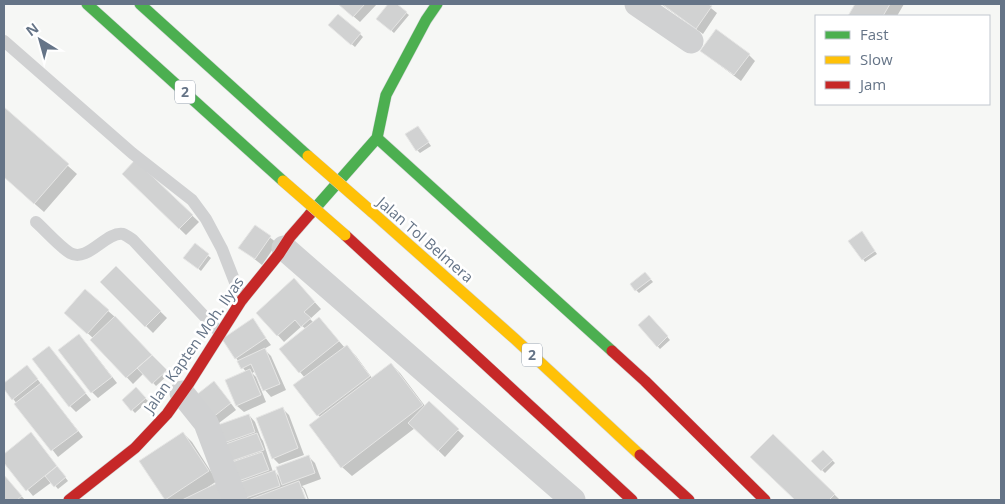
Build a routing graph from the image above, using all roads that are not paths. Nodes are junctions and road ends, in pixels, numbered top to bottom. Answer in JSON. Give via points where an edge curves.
{"nodes":[{"id":1,"x":87,"y":4,"type":"edge"},
{"id":2,"x":140,"y":4,"type":"edge"},
{"id":3,"x":437,"y":4,"type":"edge"},
{"id":4,"x":637,"y":4,"type":"edge"},
{"id":5,"x":4,"y":41,"type":"edge"},
{"id":6,"x":691,"y":41,"type":"dead end"},
{"id":7,"x":377,"y":138,"type":"junction"},
{"id":8,"x":36,"y":222,"type":"dead end"},
{"id":9,"x":287,"y":242,"type":"junction"},
{"id":10,"x":242,"y":300,"type":"junction"},
{"id":11,"x":220,"y":333,"type":"junction"},
{"id":12,"x":182,"y":393,"type":"junction"},
{"id":13,"x":70,"y":500,"type":"edge"},
{"id":14,"x":235,"y":500,"type":"edge"},
{"id":15,"x":573,"y":500,"type":"edge"},
{"id":16,"x":632,"y":500,"type":"edge"},
{"id":17,"x":689,"y":500,"type":"edge"},
{"id":18,"x":765,"y":500,"type":"edge"}],
"edges":[{"from":1,"to":16,"type":"main road","number":"2","bridge":true,"via":[[345,235]]},
{"from":2,"to":17,"type":"main road","name":"Jalan Tol Belmera","number":"2","bridge":true,"via":[[516,340]]},
{"from":3,"to":7,"type":"main road","via":[[386,95]]},
{"from":4,"to":6,"type":"street"},
{"from":5,"to":10,"type":"lane","via":[[132,153],[192,200],[222,249]]},
{"from":7,"to":9,"type":"main road","name":"Jalan Kapten Moh. Ilyas"},
{"from":7,"to":18,"type":"main road","via":[[645,381]]},
{"from":8,"to":11,"type":"lane","via":[[71,254],[88,252],[116,234],[124,234]]},
{"from":9,"to":10,"type":"main road","name":"Jalan Kapten Moh. Ilyas"},
{"from":9,"to":15,"type":"street"},
{"from":10,"to":11,"type":"main road","name":"Jalan Kapten Moh. Ilyas"},
{"from":11,"to":12,"type":"main road","name":"Jalan Kapten Moh. Ilyas"},
{"from":12,"to":13,"type":"main road","name":"Jalan Kapten Moh. Ilyas","via":[[153,430]]},
{"from":12,"to":14,"type":"street","via":[[206,423]]}]}
